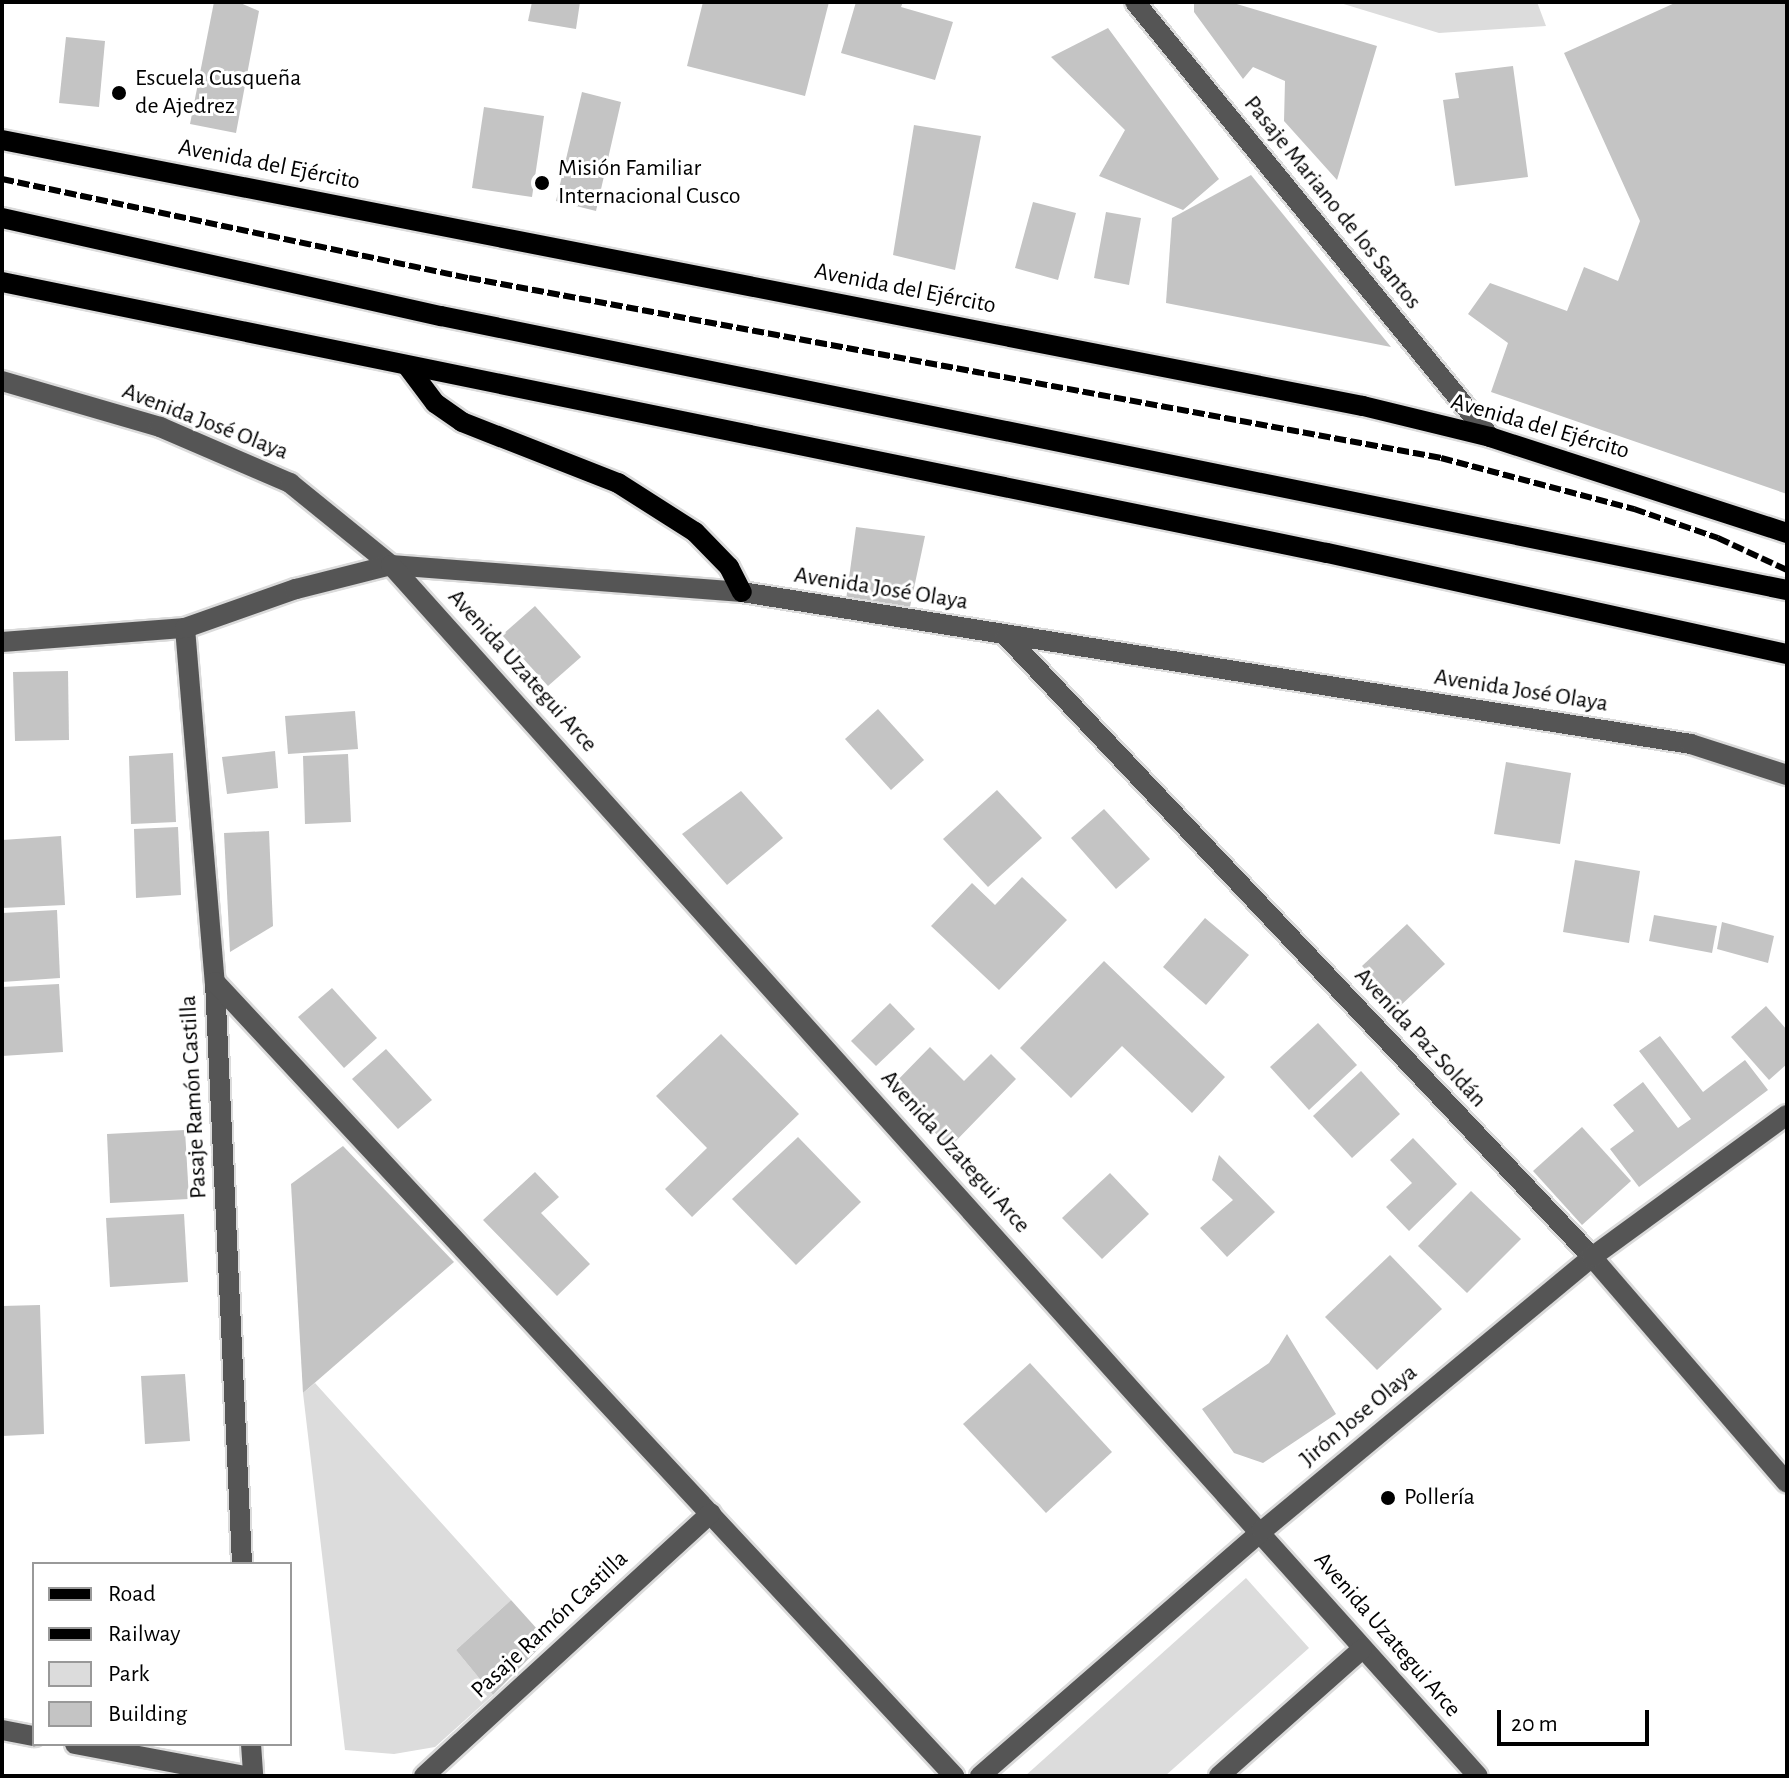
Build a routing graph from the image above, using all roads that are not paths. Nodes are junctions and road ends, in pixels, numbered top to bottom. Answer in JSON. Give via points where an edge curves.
{"nodes":[{"id":1,"x":1135,"y":2,"type":"edge"},
{"id":2,"x":2,"y":140,"type":"edge"},
{"id":3,"x":2,"y":218,"type":"edge"},
{"id":4,"x":2,"y":282,"type":"edge"},
{"id":5,"x":408,"y":367,"type":"junction"},
{"id":6,"x":2,"y":381,"type":"edge"},
{"id":7,"x":1490,"y":437,"type":"junction"},
{"id":8,"x":1787,"y":533,"type":"edge"},
{"id":9,"x":391,"y":565,"type":"junction"},
{"id":10,"x":1787,"y":590,"type":"edge"},
{"id":11,"x":742,"y":592,"type":"junction"},
{"id":12,"x":185,"y":628,"type":"junction"},
{"id":13,"x":1006,"y":636,"type":"junction"},
{"id":14,"x":2,"y":642,"type":"edge"},
{"id":15,"x":1787,"y":654,"type":"edge"},
{"id":16,"x":1787,"y":775,"type":"edge"},
{"id":17,"x":215,"y":982,"type":"junction"},
{"id":18,"x":1787,"y":1115,"type":"edge"},
{"id":19,"x":1592,"y":1257,"type":"junction"},
{"id":20,"x":1787,"y":1483,"type":"edge"},
{"id":21,"x":711,"y":1513,"type":"junction"},
{"id":22,"x":1262,"y":1531,"type":"junction"},
{"id":23,"x":242,"y":1562,"type":"edge"},
{"id":24,"x":1362,"y":1649,"type":"junction"},
{"id":25,"x":2,"y":1730,"type":"edge"},
{"id":26,"x":32,"y":1736,"type":"edge"},
{"id":27,"x":86,"y":1746,"type":"edge"},
{"id":28,"x":251,"y":1746,"type":"edge"},
{"id":29,"x":245,"y":1776,"type":"edge"},
{"id":30,"x":253,"y":1776,"type":"edge"},
{"id":31,"x":424,"y":1776,"type":"edge"},
{"id":32,"x":954,"y":1776,"type":"edge"},
{"id":33,"x":980,"y":1776,"type":"edge"},
{"id":34,"x":1219,"y":1776,"type":"edge"},
{"id":35,"x":1478,"y":1776,"type":"edge"}],
"edges":[{"from":1,"to":7,"type":"street","name":"Pasaje Mariano de los Santos"},
{"from":2,"to":7,"type":"main road","name":"Avenida del Ejército","via":[[1271,388]]},
{"from":3,"to":10,"type":"main road","via":[[441,316]]},
{"from":4,"to":5,"type":"main road"},
{"from":5,"to":11,"type":"main road","via":[[435,403],[462,422],[618,483],[695,532],[729,567]]},
{"from":5,"to":15,"type":"main road","via":[[1327,553]]},
{"from":6,"to":9,"type":"street","name":"Avenida José Olaya","via":[[160,427],[290,483]]},
{"from":7,"to":8,"type":"main road","name":"Avenida del Ejército"},
{"from":9,"to":11,"type":"street","name":"Avenida José Olaya"},
{"from":9,"to":12,"type":"street","via":[[296,589]]},
{"from":9,"to":22,"type":"street","name":"Avenida Uzategui Arce"},
{"from":11,"to":13,"type":"street","name":"Avenida José Olaya"},
{"from":12,"to":14,"type":"street"},
{"from":12,"to":17,"type":"street","name":"Pasaje Ramón Castilla"},
{"from":13,"to":16,"type":"street","name":"Avenida José Olaya","via":[[1691,744]]},
{"from":13,"to":19,"type":"street","name":"Avenida Paz Soldán"},
{"from":17,"to":21,"type":"street"},
{"from":17,"to":23,"type":"street","name":"Pasaje Ramón Castilla"},
{"from":18,"to":19,"type":"street","name":"Jirón Jose Olaya"},
{"from":19,"to":20,"type":"street","name":"Avenida Paz Soldán"},
{"from":19,"to":22,"type":"street","name":"Jirón Jose Olaya"},
{"from":21,"to":31,"type":"street","name":"Pasaje Ramón Castilla"},
{"from":21,"to":32,"type":"street"},
{"from":22,"to":24,"type":"street","name":"Avenida Uzategui Arce"},
{"from":22,"to":33,"type":"street","name":"Jirón Jose Olaya"},
{"from":24,"to":34,"type":"street"},
{"from":24,"to":35,"type":"street","name":"Avenida Uzategui Arce"},
{"from":25,"to":26,"type":"street"},
{"from":27,"to":29,"type":"street"},
{"from":28,"to":30,"type":"street"}]}
